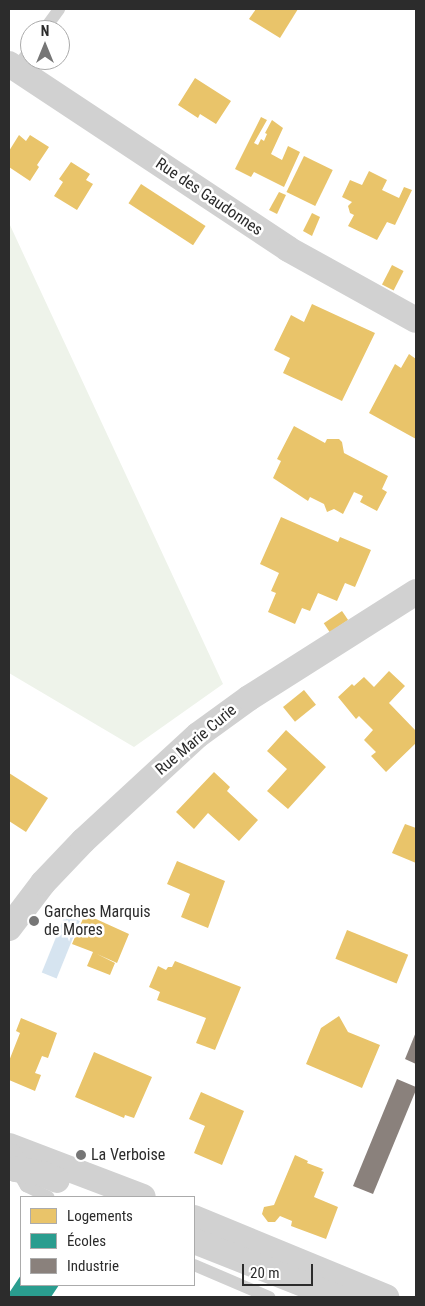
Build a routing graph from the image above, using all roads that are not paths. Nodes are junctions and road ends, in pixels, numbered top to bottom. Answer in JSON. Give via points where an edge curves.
{"nodes":[{"id":1,"x":59,"y":9,"type":"edge"},
{"id":2,"x":51,"y":20,"type":"edge"},
{"id":3,"x":18,"y":61,"type":"edge"},
{"id":4,"x":416,"y":320,"type":"edge"},
{"id":5,"x":416,"y":592,"type":"edge"},
{"id":6,"x":11,"y":919,"type":"edge"},
{"id":7,"x":11,"y":1156,"type":"edge"},
{"id":8,"x":47,"y":1196,"type":"edge"},
{"id":9,"x":94,"y":1196,"type":"edge"},
{"id":10,"x":140,"y":1196,"type":"edge"},
{"id":11,"x":195,"y":1218,"type":"edge"},
{"id":12,"x":195,"y":1241,"type":"edge"},
{"id":13,"x":195,"y":1265,"type":"edge"},
{"id":14,"x":269,"y":1297,"type":"edge"},
{"id":15,"x":336,"y":1297,"type":"edge"},
{"id":16,"x":386,"y":1297,"type":"edge"}],
"edges":[{"from":1,"to":2,"type":"lane"},
{"from":3,"to":4,"type":"street","name":"Rue des Gaudonnes","via":[[288,249]]},
{"from":5,"to":6,"type":"street","name":"Rue Marie Curie","via":[[249,698],[198,735],[83,841]]},
{"from":7,"to":8,"type":"lane","via":[[26,1186]]},
{"from":7,"to":9,"type":"street"},
{"from":7,"to":10,"type":"street"},
{"from":11,"to":16,"type":"street"},
{"from":12,"to":15,"type":"street"},
{"from":13,"to":14,"type":"lane"}]}
